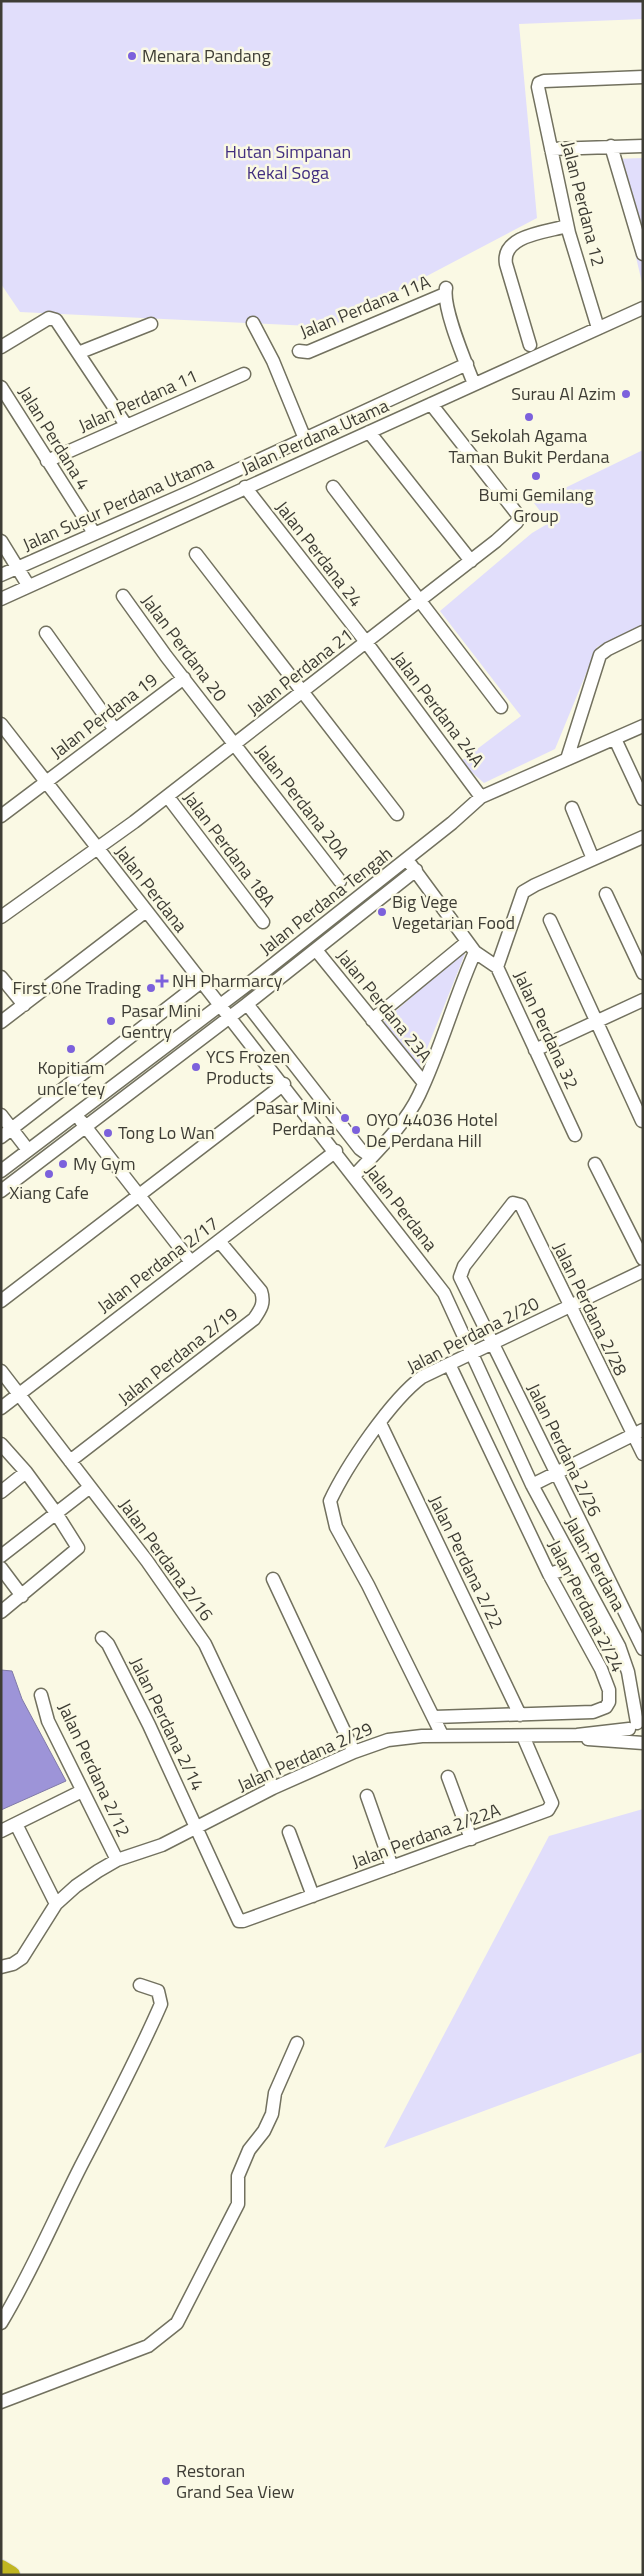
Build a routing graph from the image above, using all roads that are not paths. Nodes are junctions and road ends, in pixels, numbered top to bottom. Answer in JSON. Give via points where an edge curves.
{"nodes":[{"id":1,"x":643,"y":77,"type":"edge"},
{"id":2,"x":611,"y":146,"type":"junction"},
{"id":3,"x":643,"y":146,"type":"edge"},
{"id":4,"x":551,"y":149,"type":"junction"},
{"id":5,"x":567,"y":226,"type":"junction"},
{"id":6,"x":643,"y":254,"type":"edge"},
{"id":7,"x":643,"y":308,"type":"edge"},
{"id":8,"x":253,"y":323,"type":"dead end"},
{"id":9,"x":151,"y":324,"type":"dead end"},
{"id":10,"x":598,"y":328,"type":"junction"},
{"id":11,"x":530,"y":345,"type":"dead end"},
{"id":12,"x":1,"y":347,"type":"edge"},
{"id":13,"x":299,"y":351,"type":"dead end"},
{"id":14,"x":78,"y":353,"type":"junction"},
{"id":15,"x":467,"y":364,"type":"junction"},
{"id":16,"x":244,"y":374,"type":"dead end"},
{"id":17,"x":474,"y":384,"type":"junction"},
{"id":18,"x":1,"y":387,"type":"edge"},
{"id":19,"x":431,"y":404,"type":"junction"},
{"id":20,"x":126,"y":425,"type":"junction"},
{"id":21,"x":369,"y":432,"type":"junction"},
{"id":22,"x":306,"y":439,"type":"junction"},
{"id":23,"x":47,"y":461,"type":"junction"},
{"id":24,"x":244,"y":487,"type":"junction"},
{"id":25,"x":333,"y":487,"type":"dead end"},
{"id":26,"x":94,"y":534,"type":"junction"},
{"id":27,"x":1,"y":541,"type":"edge"},
{"id":28,"x":196,"y":554,"type":"dead end"},
{"id":29,"x":471,"y":561,"type":"junction"},
{"id":30,"x":18,"y":568,"type":"junction"},
{"id":31,"x":1,"y":575,"type":"edge"},
{"id":32,"x":28,"y":585,"type":"junction"},
{"id":33,"x":123,"y":596,"type":"dead end"},
{"id":34,"x":1,"y":599,"type":"edge"},
{"id":35,"x":421,"y":599,"type":"junction"},
{"id":36,"x":643,"y":632,"type":"edge"},
{"id":37,"x":46,"y":633,"type":"dead end"},
{"id":38,"x":366,"y":642,"type":"junction"},
{"id":39,"x":184,"y":678,"type":"junction"},
{"id":40,"x":302,"y":693,"type":"junction"},
{"id":41,"x":501,"y":707,"type":"dead end"},
{"id":42,"x":1,"y":724,"type":"edge"},
{"id":43,"x":643,"y":726,"type":"edge"},
{"id":44,"x":115,"y":730,"type":"junction"},
{"id":45,"x":615,"y":739,"type":"junction"},
{"id":46,"x":235,"y":745,"type":"junction"},
{"id":47,"x":567,"y":759,"type":"junction"},
{"id":48,"x":46,"y":782,"type":"junction"},
{"id":49,"x":168,"y":797,"type":"junction"},
{"id":50,"x":481,"y":797,"type":"junction"},
{"id":51,"x":643,"y":799,"type":"edge"},
{"id":52,"x":572,"y":808,"type":"dead end"},
{"id":53,"x":398,"y":814,"type":"dead end"},
{"id":54,"x":1,"y":816,"type":"edge"},
{"id":55,"x":643,"y":837,"type":"edge"},
{"id":56,"x":97,"y":848,"type":"junction"},
{"id":57,"x":594,"y":858,"type":"junction"},
{"id":58,"x":407,"y":859,"type":"junction"},
{"id":59,"x":416,"y":870,"type":"junction"},
{"id":60,"x":340,"y":881,"type":"dead end"},
{"id":61,"x":606,"y":894,"type":"dead end"},
{"id":62,"x":146,"y":911,"type":"junction"},
{"id":63,"x":1,"y":917,"type":"edge"},
{"id":64,"x":550,"y":920,"type":"dead end"},
{"id":65,"x":263,"y":922,"type":"dead end"},
{"id":66,"x":471,"y":947,"type":"junction"},
{"id":67,"x":316,"y":950,"type":"junction"},
{"id":68,"x":497,"y":967,"type":"junction"},
{"id":69,"x":643,"y":973,"type":"edge"},
{"id":70,"x":1,"y":977,"type":"edge"},
{"id":71,"x":201,"y":982,"type":"junction"},
{"id":72,"x":643,"y":1000,"type":"edge"},
{"id":73,"x":247,"y":1004,"type":"junction"},
{"id":74,"x":24,"y":1005,"type":"junction"},
{"id":75,"x":220,"y":1006,"type":"junction"},
{"id":76,"x":229,"y":1017,"type":"junction"},
{"id":77,"x":372,"y":1020,"type":"junction"},
{"id":78,"x":1,"y":1022,"type":"edge"},
{"id":79,"x":596,"y":1022,"type":"junction"},
{"id":80,"x":535,"y":1050,"type":"junction"},
{"id":81,"x":424,"y":1083,"type":"junction"},
{"id":82,"x":284,"y":1084,"type":"junction"},
{"id":83,"x":76,"y":1115,"type":"junction"},
{"id":84,"x":1,"y":1116,"type":"edge"},
{"id":85,"x":642,"y":1121,"type":"edge"},
{"id":86,"x":85,"y":1126,"type":"junction"},
{"id":87,"x":12,"y":1129,"type":"junction"},
{"id":88,"x":575,"y":1135,"type":"dead end"},
{"id":89,"x":1,"y":1137,"type":"edge"},
{"id":90,"x":28,"y":1150,"type":"junction"},
{"id":91,"x":336,"y":1151,"type":"junction"},
{"id":92,"x":371,"y":1156,"type":"junction"},
{"id":93,"x":596,"y":1164,"type":"dead end"},
{"id":94,"x":1,"y":1171,"type":"edge"},
{"id":95,"x":354,"y":1176,"type":"junction"},
{"id":96,"x":1,"y":1191,"type":"edge"},
{"id":97,"x":139,"y":1194,"type":"junction"},
{"id":98,"x":219,"y":1240,"type":"junction"},
{"id":99,"x":643,"y":1259,"type":"edge"},
{"id":100,"x":191,"y":1262,"type":"junction"},
{"id":101,"x":464,"y":1266,"type":"joint"},
{"id":102,"x":643,"y":1271,"type":"edge"},
{"id":103,"x":1,"y":1301,"type":"edge"},
{"id":104,"x":569,"y":1306,"type":"junction"},
{"id":105,"x":493,"y":1344,"type":"junction"},
{"id":106,"x":473,"y":1354,"type":"junction"},
{"id":107,"x":450,"y":1366,"type":"junction"},
{"id":108,"x":1,"y":1371,"type":"edge"},
{"id":109,"x":19,"y":1394,"type":"junction"},
{"id":110,"x":1,"y":1408,"type":"edge"},
{"id":111,"x":380,"y":1424,"type":"junction"},
{"id":112,"x":638,"y":1432,"type":"edge"},
{"id":113,"x":1,"y":1444,"type":"edge"},
{"id":114,"x":643,"y":1454,"type":"edge"},
{"id":115,"x":70,"y":1461,"type":"junction"},
{"id":116,"x":26,"y":1472,"type":"junction"},
{"id":117,"x":555,"y":1474,"type":"junction"},
{"id":118,"x":532,"y":1485,"type":"junction"},
{"id":119,"x":90,"y":1487,"type":"junction"},
{"id":120,"x":1,"y":1492,"type":"edge"},
{"id":121,"x":56,"y":1514,"type":"junction"},
{"id":122,"x":1,"y":1556,"type":"edge"},
{"id":123,"x":576,"y":1566,"type":"junction"},
{"id":124,"x":1,"y":1568,"type":"edge"},
{"id":125,"x":549,"y":1574,"type":"junction"},
{"id":126,"x":273,"y":1579,"type":"dead end"},
{"id":127,"x":22,"y":1596,"type":"junction"},
{"id":128,"x":1,"y":1612,"type":"edge"},
{"id":129,"x":102,"y":1638,"type":"dead end"},
{"id":130,"x":643,"y":1649,"type":"edge"},
{"id":131,"x":41,"y":1695,"type":"dead end"},
{"id":132,"x":520,"y":1715,"type":"junction"},
{"id":133,"x":434,"y":1718,"type":"junction"},
{"id":134,"x":636,"y":1725,"type":"edge"},
{"id":135,"x":442,"y":1735,"type":"junction"},
{"id":136,"x":523,"y":1736,"type":"junction"},
{"id":137,"x":578,"y":1736,"type":"junction"},
{"id":138,"x":638,"y":1742,"type":"edge"},
{"id":139,"x":354,"y":1752,"type":"junction"},
{"id":140,"x":448,"y":1777,"type":"dead end"},
{"id":141,"x":273,"y":1788,"type":"junction"},
{"id":142,"x":82,"y":1791,"type":"junction"},
{"id":143,"x":368,"y":1796,"type":"dead end"},
{"id":144,"x":16,"y":1824,"type":"junction"},
{"id":145,"x":198,"y":1827,"type":"junction"},
{"id":146,"x":1,"y":1831,"type":"edge"},
{"id":147,"x":289,"y":1832,"type":"dead end"},
{"id":148,"x":471,"y":1839,"type":"junction"},
{"id":149,"x":118,"y":1860,"type":"junction"},
{"id":150,"x":392,"y":1868,"type":"junction"},
{"id":151,"x":313,"y":1896,"type":"junction"},
{"id":152,"x":56,"y":1904,"type":"junction"},
{"id":153,"x":239,"y":1920,"type":"joint"},
{"id":154,"x":1,"y":1967,"type":"edge"},
{"id":155,"x":140,"y":1984,"type":"dead end"},
{"id":156,"x":296,"y":2043,"type":"dead end"},
{"id":157,"x":2,"y":2320,"type":"edge"},
{"id":158,"x":1,"y":2402,"type":"edge"},
{"id":159,"x":1,"y":2569,"type":"edge"},
{"id":160,"x":11,"y":2575,"type":"edge"}],
"edges":[{"from":1,"to":4,"type":"street","name":"Jalan Perdana 12","via":[[539,83]]},
{"from":2,"to":3,"type":"street"},
{"from":2,"to":4,"type":"street"},
{"from":2,"to":6,"type":"street"},
{"from":4,"to":5,"type":"street","name":"Jalan Perdana 12"},
{"from":5,"to":10,"type":"street","name":"Jalan Perdana 12"},
{"from":5,"to":11,"type":"street","via":[[514,242],[507,248],[505,256]]},
{"from":7,"to":10,"type":"street","name":"Jalan Perdana Utama"},
{"from":8,"to":22,"type":"street"},
{"from":9,"to":14,"type":"street"},
{"from":10,"to":17,"type":"street","name":"Jalan Perdana Utama"},
{"from":12,"to":14,"type":"street","via":[[52,318]]},
{"from":13,"to":15,"type":"street","name":"Jalan Perdana 11A","via":[[308,352],[445,291]]},
{"from":14,"to":20,"type":"street"},
{"from":15,"to":17,"type":"street"},
{"from":15,"to":22,"type":"street","name":"Jalan Susur Perdana Utama"},
{"from":16,"to":20,"type":"street","name":"Jalan Perdana 11"},
{"from":17,"to":19,"type":"street","name":"Jalan Perdana Utama"},
{"from":18,"to":23,"type":"street","name":"Jalan Perdana 4"},
{"from":19,"to":21,"type":"street","name":"Jalan Perdana Utama"},
{"from":19,"to":29,"type":"street","name":"Jalan Perdana 21","via":[[519,519]]},
{"from":20,"to":23,"type":"street","name":"Jalan Perdana 11"},
{"from":21,"to":24,"type":"street","name":"Jalan Perdana Utama"},
{"from":21,"to":29,"type":"street"},
{"from":22,"to":26,"type":"street","name":"Jalan Susur Perdana Utama"},
{"from":23,"to":26,"type":"street","name":"Jalan Perdana 4"},
{"from":24,"to":32,"type":"street","name":"Jalan Perdana Utama"},
{"from":24,"to":38,"type":"street","name":"Jalan Perdana 24"},
{"from":25,"to":35,"type":"street"},
{"from":26,"to":30,"type":"street","name":"Jalan Susur Perdana Utama"},
{"from":27,"to":30,"type":"street"},
{"from":28,"to":40,"type":"street"},
{"from":29,"to":35,"type":"street","name":"Jalan Perdana 21"},
{"from":30,"to":31,"type":"street","name":"Jalan Susur Perdana Utama"},
{"from":30,"to":32,"type":"street"},
{"from":32,"to":34,"type":"street","name":"Jalan Perdana Utama"},
{"from":33,"to":39,"type":"street","name":"Jalan Perdana 20"},
{"from":35,"to":38,"type":"street","name":"Jalan Perdana 21"},
{"from":35,"to":41,"type":"street"},
{"from":36,"to":47,"type":"street","via":[[608,648],[600,656]]},
{"from":37,"to":44,"type":"street"},
{"from":38,"to":40,"type":"street","name":"Jalan Perdana 21"},
{"from":38,"to":50,"type":"street","name":"Jalan Perdana 24A"},
{"from":39,"to":44,"type":"street","name":"Jalan Perdana 19"},
{"from":39,"to":46,"type":"street","name":"Jalan Perdana 20"},
{"from":40,"to":46,"type":"street","name":"Jalan Perdana 21"},
{"from":40,"to":53,"type":"street"},
{"from":42,"to":48,"type":"street","name":"Jalan Perdana"},
{"from":43,"to":45,"type":"street","name":"Jalan Perdana Tengah"},
{"from":44,"to":48,"type":"street","name":"Jalan Perdana 19"},
{"from":45,"to":47,"type":"street","name":"Jalan Perdana Tengah"},
{"from":45,"to":51,"type":"street"},
{"from":46,"to":49,"type":"street","name":"Jalan Perdana 21"},
{"from":46,"to":60,"type":"street","name":"Jalan Perdana 20A"},
{"from":47,"to":50,"type":"street","name":"Jalan Perdana Tengah"},
{"from":48,"to":54,"type":"street","name":"Jalan Perdana 19"},
{"from":48,"to":56,"type":"street","name":"Jalan Perdana"},
{"from":49,"to":56,"type":"street","name":"Jalan Perdana 21"},
{"from":49,"to":65,"type":"street","name":"Jalan Perdana 18A"},
{"from":50,"to":58,"type":"street","name":"Jalan Perdana Tengah"},
{"from":52,"to":57,"type":"street"},
{"from":55,"to":57,"type":"street","name":"Jalan Perdana 32"},
{"from":56,"to":62,"type":"street","name":"Jalan Perdana"},
{"from":56,"to":63,"type":"street","name":"Jalan Perdana 21"},
{"from":57,"to":68,"type":"street","name":"Jalan Perdana 32","via":[[523,892]]},
{"from":58,"to":59,"type":"street"},
{"from":58,"to":75,"type":"street","name":"Jalan Perdana Tengah"},
{"from":59,"to":66,"type":"street"},
{"from":59,"to":67,"type":"street"},
{"from":61,"to":69,"type":"street"},
{"from":62,"to":71,"type":"street","name":"Jalan Perdana"},
{"from":62,"to":74,"type":"street"},
{"from":64,"to":79,"type":"street"},
{"from":66,"to":68,"type":"street"},
{"from":66,"to":77,"type":"street"},
{"from":66,"to":81,"type":"street"},
{"from":67,"to":73,"type":"street"},
{"from":67,"to":77,"type":"street","name":"Jalan Perdana 23A"},
{"from":68,"to":80,"type":"street","name":"Jalan Perdana 32"},
{"from":70,"to":74,"type":"street"},
{"from":71,"to":75,"type":"street","name":"Jalan Perdana"},
{"from":71,"to":87,"type":"street"},
{"from":72,"to":79,"type":"street"},
{"from":73,"to":76,"type":"street"},
{"from":73,"to":92,"type":"street","via":[[360,1149]]},
{"from":74,"to":78,"type":"street"},
{"from":75,"to":76,"type":"street","name":"Jalan Perdana"},
{"from":75,"to":83,"type":"street","name":"Jalan Perdana Tengah"},
{"from":76,"to":82,"type":"street","name":"Jalan Perdana"},
{"from":76,"to":86,"type":"street"},
{"from":77,"to":81,"type":"street","name":"Jalan Perdana 23A"},
{"from":79,"to":80,"type":"street"},
{"from":79,"to":85,"type":"street"},
{"from":80,"to":88,"type":"street","name":"Jalan Perdana 32"},
{"from":81,"to":92,"type":"street","via":[[409,1112]]},
{"from":82,"to":91,"type":"street","name":"Jalan Perdana"},
{"from":82,"to":97,"type":"street"},
{"from":83,"to":86,"type":"street"},
{"from":83,"to":90,"type":"street","name":"Jalan Perdana Tengah"},
{"from":84,"to":87,"type":"street"},
{"from":86,"to":96,"type":"street"},
{"from":86,"to":97,"type":"street"},
{"from":87,"to":89,"type":"street"},
{"from":87,"to":90,"type":"street"},
{"from":90,"to":94,"type":"street","name":"Jalan Perdana Tengah"},
{"from":91,"to":95,"type":"street","name":"Jalan Perdana"},
{"from":91,"to":98,"type":"street","name":"Jalan Perdana 2/17"},
{"from":92,"to":95,"type":"street"},
{"from":93,"to":99,"type":"street"},
{"from":95,"to":106,"type":"street","name":"Jalan Perdana","via":[[444,1292]]},
{"from":97,"to":100,"type":"street"},
{"from":97,"to":103,"type":"street"},
{"from":98,"to":100,"type":"street","name":"Jalan Perdana 2/17"},
{"from":98,"to":115,"type":"street","name":"Jalan Perdana 2/19","via":[[261,1291],[262,1308],[254,1319]]},
{"from":100,"to":109,"type":"street","name":"Jalan Perdana 2/17"},
{"from":101,"to":104,"type":"street","name":"Jalan Perdana 2/28","via":[[509,1205],[517,1202]]},
{"from":101,"to":105,"type":"street","name":"Jalan Perdana 2/26","via":[[460,1272],[462,1283]]},
{"from":102,"to":104,"type":"street","name":"Jalan Perdana 2/20"},
{"from":104,"to":105,"type":"street","name":"Jalan Perdana 2/20"},
{"from":104,"to":112,"type":"street","name":"Jalan Perdana 2/28"},
{"from":105,"to":106,"type":"street","name":"Jalan Perdana 2/20"},
{"from":105,"to":117,"type":"street","name":"Jalan Perdana 2/26"},
{"from":106,"to":107,"type":"street","name":"Jalan Perdana 2/20"},
{"from":106,"to":118,"type":"street","name":"Jalan Perdana"},
{"from":107,"to":111,"type":"street","name":"Jalan Perdana 2/20","via":[[422,1377],[406,1389]]},
{"from":107,"to":125,"type":"street","name":"Jalan Perdana 2/24"},
{"from":108,"to":109,"type":"street","name":"Jalan Perdana 2/16"},
{"from":109,"to":110,"type":"street","name":"Jalan Perdana 2/17"},
{"from":109,"to":115,"type":"street","name":"Jalan Perdana 2/16"},
{"from":111,"to":132,"type":"street","name":"Jalan Perdana 2/22"},
{"from":111,"to":133,"type":"street","name":"Jalan Perdana 2/20","via":[[338,1486],[330,1501],[332,1513],[336,1528]]},
{"from":112,"to":114,"type":"street","name":"Jalan Perdana 2/28"},
{"from":112,"to":117,"type":"street"},
{"from":113,"to":116,"type":"street"},
{"from":115,"to":119,"type":"street","name":"Jalan Perdana 2/16"},
{"from":116,"to":120,"type":"street"},
{"from":116,"to":121,"type":"street"},
{"from":117,"to":118,"type":"street"},
{"from":117,"to":130,"type":"street","name":"Jalan Perdana 2/26"},
{"from":118,"to":123,"type":"street","name":"Jalan Perdana"},
{"from":119,"to":121,"type":"street"},
{"from":119,"to":141,"type":"street","name":"Jalan Perdana 2/16","via":[[147,1560],[205,1644]]},
{"from":121,"to":122,"type":"street"},
{"from":121,"to":127,"type":"street","via":[[78,1548]]},
{"from":123,"to":125,"type":"street"},
{"from":123,"to":134,"type":"street","name":"Jalan Perdana","via":[[620,1646],[628,1672]]},
{"from":124,"to":127,"type":"street"},
{"from":125,"to":132,"type":"street","name":"Jalan Perdana 2/24","via":[[601,1669],[609,1690],[608,1702],[606,1707],[593,1712]]},
{"from":126,"to":139,"type":"street"},
{"from":127,"to":128,"type":"street"},
{"from":129,"to":145,"type":"street","name":"Jalan Perdana 2/14","via":[[108,1644]]},
{"from":131,"to":142,"type":"street","name":"Jalan Perdana 2/12","via":[[48,1721]]},
{"from":132,"to":133,"type":"street","name":"Jalan Perdana 2/24"},
{"from":133,"to":135,"type":"street","name":"Jalan Perdana 2/20"},
{"from":134,"to":137,"type":"street"},
{"from":134,"to":138,"type":"street","name":"Jalan Perdana","via":[[628,1736]]},
{"from":135,"to":136,"type":"street","name":"Jalan Perdana 2/29"},
{"from":135,"to":139,"type":"street","name":"Jalan Perdana 2/29","via":[[388,1740]]},
{"from":136,"to":137,"type":"street","name":"Jalan Perdana 2/29"},
{"from":136,"to":148,"type":"street","name":"Jalan Perdana 2/22A","via":[[552,1806],[543,1813]]},
{"from":137,"to":138,"type":"street"},
{"from":139,"to":141,"type":"street","name":"Jalan Perdana 2/29"},
{"from":140,"to":148,"type":"street"},
{"from":141,"to":145,"type":"street","name":"Jalan Perdana 2/29"},
{"from":142,"to":144,"type":"street"},
{"from":142,"to":149,"type":"street","name":"Jalan Perdana 2/12"},
{"from":143,"to":150,"type":"street"},
{"from":144,"to":146,"type":"street"},
{"from":144,"to":152,"type":"street"},
{"from":145,"to":149,"type":"street","name":"Jalan Perdana 2/29","via":[[143,1854]]},
{"from":145,"to":153,"type":"street","name":"Jalan Perdana 2/14"},
{"from":147,"to":151,"type":"street"},
{"from":148,"to":150,"type":"street","name":"Jalan Perdana 2/22A"},
{"from":149,"to":152,"type":"street","name":"Jalan Perdana 2/29","via":[[76,1886]]},
{"from":150,"to":151,"type":"street","name":"Jalan Perdana 2/22A"},
{"from":151,"to":153,"type":"street","name":"Jalan Perdana 2/22A"},
{"from":152,"to":154,"type":"street","name":"Jalan Perdana 2/29","via":[[22,1958]]},
{"from":155,"to":157,"type":"street","via":[[158,1991],[161,2004],[40,2254]]},
{"from":156,"to":158,"type":"street","via":[[275,2093],[272,2114],[264,2132],[249,2150],[238,2176],[238,2204],[177,2323],[148,2346]]},
{"from":159,"to":160,"type":"highway"}]}
